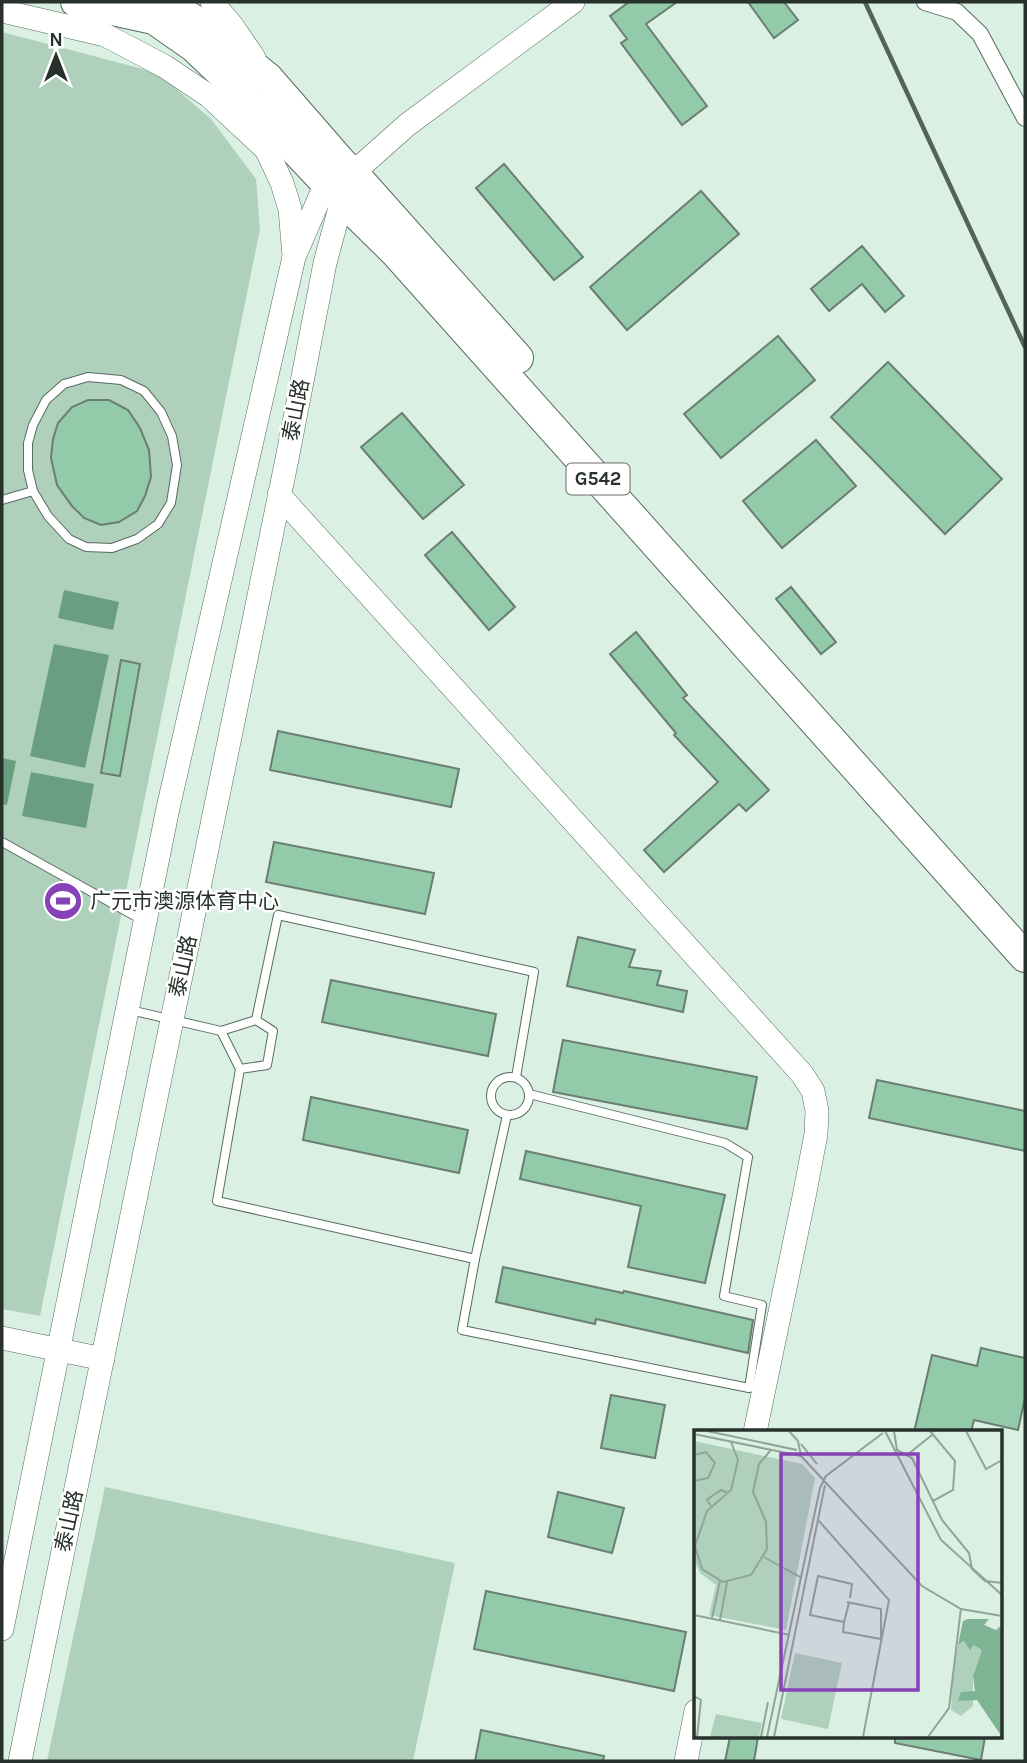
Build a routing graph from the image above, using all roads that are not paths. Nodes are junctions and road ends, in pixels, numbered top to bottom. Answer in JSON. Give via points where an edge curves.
{"nodes":[{"id":1,"x":76,"y":2,"type":"edge"},
{"id":2,"x":212,"y":2,"type":"edge"},
{"id":3,"x":551,"y":2,"type":"edge"},
{"id":4,"x":573,"y":2,"type":"edge"},
{"id":5,"x":925,"y":2,"type":"edge"},
{"id":6,"x":946,"y":5,"type":"edge"},
{"id":7,"x":161,"y":7,"type":"edge"},
{"id":8,"x":2,"y":11,"type":"edge"},
{"id":9,"x":268,"y":78,"type":"junction"},
{"id":10,"x":234,"y":86,"type":"junction"},
{"id":11,"x":1025,"y":118,"type":"edge"},
{"id":12,"x":267,"y":150,"type":"junction"},
{"id":13,"x":341,"y":180,"type":"junction"},
{"id":14,"x":294,"y":257,"type":"junction"},
{"id":15,"x":33,"y":491,"type":"junction"},
{"id":16,"x":279,"y":495,"type":"junction"},
{"id":17,"x":2,"y":500,"type":"edge"},
{"id":18,"x":2,"y":842,"type":"edge"},
{"id":19,"x":145,"y":921,"type":"junction"},
{"id":20,"x":1025,"y":928,"type":"edge"},
{"id":21,"x":1025,"y":957,"type":"edge"},
{"id":22,"x":127,"y":1009,"type":"junction"},
{"id":23,"x":172,"y":1019,"type":"junction"},
{"id":24,"x":256,"y":1020,"type":"junction"},
{"id":25,"x":221,"y":1031,"type":"junction"},
{"id":26,"x":240,"y":1069,"type":"junction"},
{"id":27,"x":516,"y":1077,"type":"junction"},
{"id":28,"x":529,"y":1094,"type":"junction"},
{"id":29,"x":507,"y":1115,"type":"junction"},
{"id":30,"x":475,"y":1259,"type":"junction"},
{"id":31,"x":2,"y":1338,"type":"edge"},
{"id":32,"x":59,"y":1350,"type":"junction"},
{"id":33,"x":103,"y":1359,"type":"junction"},
{"id":34,"x":755,"y":1430,"type":"edge"},
{"id":35,"x":2,"y":1629,"type":"edge"},
{"id":36,"x":694,"y":1721,"type":"edge"},
{"id":37,"x":20,"y":1761,"type":"edge"},
{"id":38,"x":686,"y":1761,"type":"edge"}],
"edges":[{"from":1,"to":7,"type":"highway","number":"G542"},
{"from":2,"to":9,"type":"street"},
{"from":3,"to":13,"type":"street","via":[[402,112]]},
{"from":4,"to":13,"type":"street"},
{"from":5,"to":6,"type":"street"},
{"from":6,"to":11,"type":"street","via":[[980,34]]},
{"from":7,"to":9,"type":"highway","number":"G542","via":[[202,25]]},
{"from":7,"to":10,"type":"highway","number":"G542"},
{"from":8,"to":12,"type":"street","via":[[105,35],[209,96]]},
{"from":9,"to":13,"type":"highway","number":"G542"},
{"from":10,"to":12,"type":"street"},
{"from":10,"to":13,"type":"highway","number":"G542"},
{"from":12,"to":14,"type":"street","via":[[290,209]]},
{"from":13,"to":14,"type":"street","name":"泰山路"},
{"from":13,"to":16,"type":"street","name":"泰山路"},
{"from":13,"to":20,"type":"highway","number":"G542"},
{"from":13,"to":21,"type":"highway","number":"G542","via":[[395,251]]},
{"from":14,"to":19,"type":"street","name":"泰山路"},
{"from":15,"to":15,"type":"lane","via":[[69,539],[86,547],[112,548],[136,539],[158,524],[171,503],[177,465],[172,436],[161,412],[144,391],[121,380],[88,377],[64,384],[46,400],[33,425],[29,443]]},
{"from":15,"to":17,"type":"lane"},
{"from":16,"to":23,"type":"street","name":"泰山路"},
{"from":16,"to":34,"type":"street","via":[[813,1091],[816,1134]]},
{"from":18,"to":19,"type":"lane"},
{"from":19,"to":22,"type":"street","name":"泰山路"},
{"from":22,"to":23,"type":"lane"},
{"from":22,"to":32,"type":"street","name":"泰山路"},
{"from":23,"to":25,"type":"lane"},
{"from":23,"to":33,"type":"street","name":"泰山路"},
{"from":24,"to":25,"type":"lane"},
{"from":24,"to":26,"type":"lane","via":[[273,1031],[267,1065]]},
{"from":24,"to":27,"type":"lane","via":[[278,915],[534,972]]},
{"from":25,"to":26,"type":"lane"},
{"from":26,"to":30,"type":"lane","via":[[217,1201]]},
{"from":27,"to":28,"type":"lane","via":[[525,1083]]},
{"from":27,"to":29,"type":"lane","via":[[503,1077],[492,1085],[490,1098],[495,1110]]},
{"from":28,"to":29,"type":"lane","via":[[519,1114]]},
{"from":28,"to":30,"type":"lane","via":[[725,1143],[748,1157],[724,1296],[762,1305],[749,1388],[462,1330]]},
{"from":29,"to":30,"type":"lane"},
{"from":31,"to":32,"type":"street"},
{"from":32,"to":33,"type":"street"},
{"from":32,"to":35,"type":"street","name":"泰山路"},
{"from":33,"to":37,"type":"street","name":"泰山路"},
{"from":36,"to":38,"type":"street"}]}
